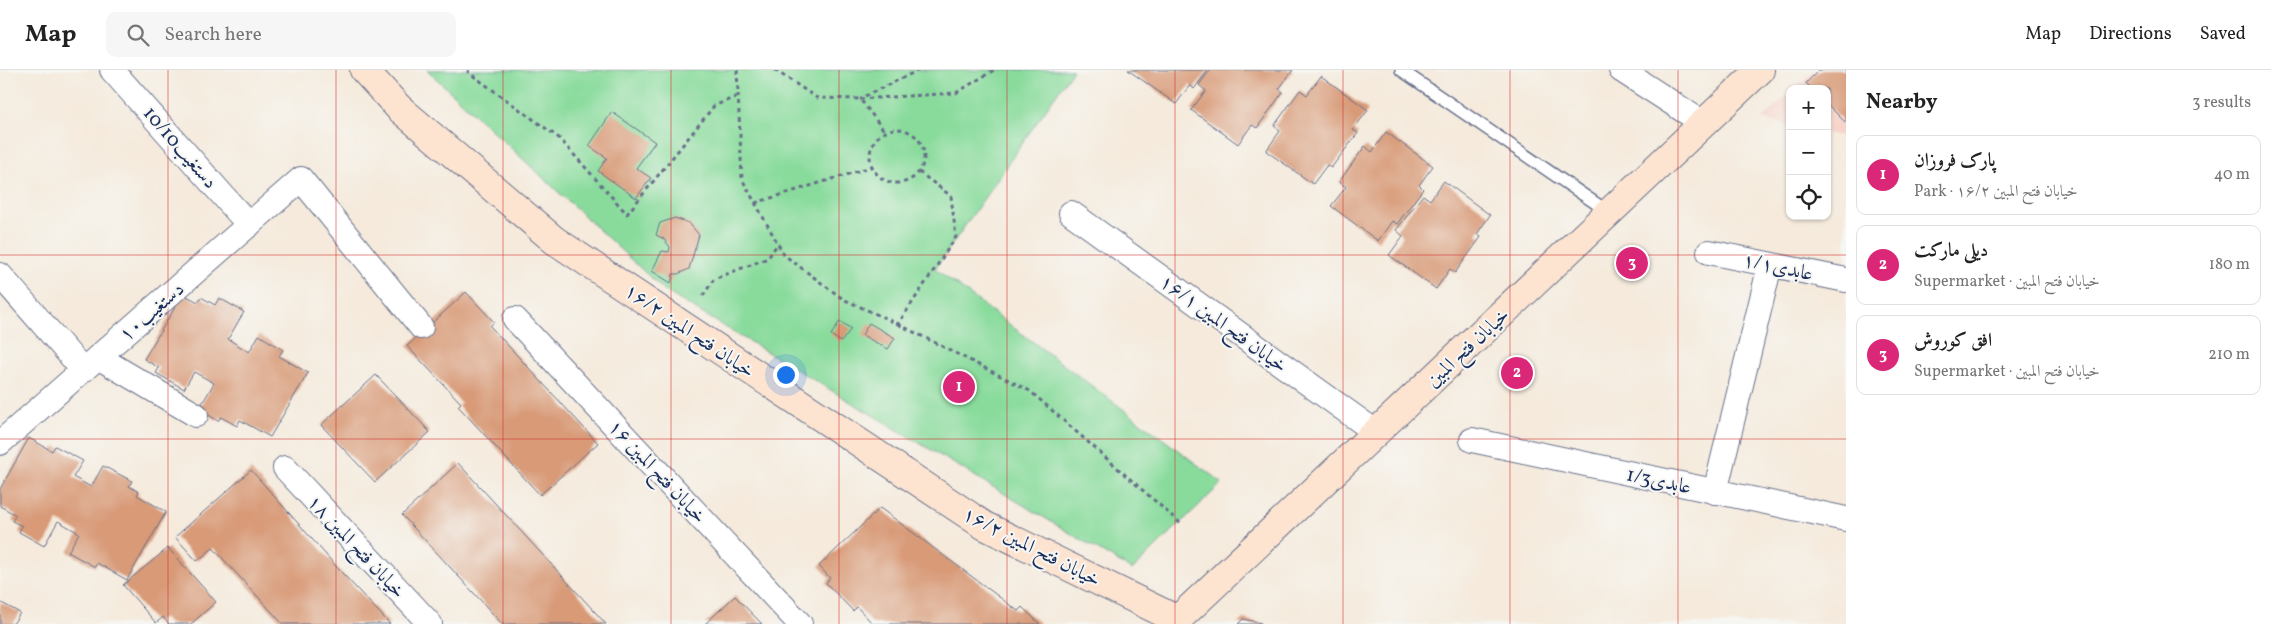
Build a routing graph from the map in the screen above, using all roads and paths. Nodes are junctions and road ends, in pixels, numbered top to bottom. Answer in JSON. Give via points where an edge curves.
{"nodes":[{"id":1,"x":112,"y":70,"type":"edge"},
{"id":2,"x":364,"y":70,"type":"edge"},
{"id":3,"x":469,"y":70,"type":"edge"},
{"id":4,"x":737,"y":70,"type":"edge"},
{"id":5,"x":775,"y":70,"type":"edge"},
{"id":6,"x":919,"y":70,"type":"edge"},
{"id":7,"x":994,"y":70,"type":"edge"},
{"id":8,"x":1401,"y":70,"type":"edge"},
{"id":9,"x":1621,"y":70,"type":"edge"},
{"id":10,"x":1760,"y":70,"type":"edge"},
{"id":11,"x":738,"y":96,"type":"junction"},
{"id":12,"x":860,"y":99,"type":"junction"},
{"id":13,"x":1703,"y":123,"type":"junction"},
{"id":14,"x":886,"y":133,"type":"junction"},
{"id":15,"x":871,"y":167,"type":"junction"},
{"id":16,"x":919,"y":172,"type":"junction"},
{"id":17,"x":755,"y":203,"type":"junction"},
{"id":18,"x":1072,"y":213,"type":"dead end"},
{"id":19,"x":1610,"y":213,"type":"junction"},
{"id":20,"x":249,"y":225,"type":"junction"},
{"id":21,"x":778,"y":243,"type":"junction"},
{"id":22,"x":1709,"y":252,"type":"dead end"},
{"id":23,"x":1770,"y":264,"type":"junction"},
{"id":24,"x":0,"y":275,"type":"edge"},
{"id":25,"x":1846,"y":280,"type":"edge"},
{"id":26,"x":703,"y":296,"type":"dead end"},
{"id":27,"x":515,"y":318,"type":"dead end"},
{"id":28,"x":898,"y":324,"type":"junction"},
{"id":29,"x":421,"y":327,"type":"dead end"},
{"id":30,"x":90,"y":364,"type":"junction"},
{"id":31,"x":196,"y":415,"type":"dead end"},
{"id":32,"x":1377,"y":433,"type":"junction"},
{"id":33,"x":1472,"y":440,"type":"dead end"},
{"id":34,"x":0,"y":443,"type":"edge"},
{"id":35,"x":284,"y":468,"type":"dead end"},
{"id":36,"x":1715,"y":492,"type":"junction"},
{"id":37,"x":1846,"y":518,"type":"edge"},
{"id":38,"x":1180,"y":523,"type":"dead end"},
{"id":39,"x":1176,"y":622,"type":"edge"},
{"id":40,"x":430,"y":624,"type":"edge"},
{"id":41,"x":800,"y":624,"type":"edge"}],
"edges":[{"from":1,"to":20,"type":"street","name":"10/10دستغیب"},
{"from":2,"to":39,"type":"street","name":"خیابان فتح المبین ۱۶/۲","via":[[399,108],[554,240],[985,526]]},
{"from":3,"to":11,"type":"path","via":[[559,138],[627,214],[714,106]]},
{"from":4,"to":11,"type":"path"},
{"from":5,"to":12,"type":"path","via":[[817,98]]},
{"from":6,"to":12,"type":"path"},
{"from":7,"to":12,"type":"path","via":[[956,93]]},
{"from":8,"to":19,"type":"lane"},
{"from":9,"to":13,"type":"street"},
{"from":10,"to":13,"type":"street","name":"خیابان فتح المبین"},
{"from":11,"to":17,"type":"path","via":[[742,180]]},
{"from":12,"to":14,"type":"path"},
{"from":13,"to":19,"type":"street","name":"خیابان فتح المبین"},
{"from":14,"to":15,"type":"path","via":[[873,145]]},
{"from":14,"to":16,"type":"path","via":[[903,130],[918,139],[924,156]]},
{"from":15,"to":16,"type":"path","via":[[880,177],[896,183],[913,178]]},
{"from":15,"to":17,"type":"path"},
{"from":16,"to":28,"type":"path","via":[[951,196],[956,237]]},
{"from":17,"to":21,"type":"path"},
{"from":18,"to":32,"type":"street","name":"خیابان فتح المبین ۱۶/۱"},
{"from":19,"to":32,"type":"street","name":"خیابان فتح المبین"},
{"from":20,"to":29,"type":"street","name":"دستغیب۱۰","via":[[301,179]]},
{"from":20,"to":30,"type":"street","name":"دستغیب۱۰"},
{"from":21,"to":26,"type":"path","via":[[768,258],[714,279]]},
{"from":21,"to":28,"type":"path","via":[[784,255],[843,299]]},
{"from":22,"to":23,"type":"street","name":"عابدی۱/۱"},
{"from":23,"to":25,"type":"street","name":"عابدی۱/۱"},
{"from":23,"to":36,"type":"street"},
{"from":24,"to":30,"type":"street"},
{"from":27,"to":41,"type":"street","name":"خیابان فتح المبین ۱۶"},
{"from":28,"to":38,"type":"path","via":[[1030,391]]},
{"from":30,"to":31,"type":"street"},
{"from":30,"to":34,"type":"street","name":"دستغیب۱۰"},
{"from":32,"to":39,"type":"street","name":"خیابان فتح المبین"},
{"from":33,"to":36,"type":"street","name":"عابدی1/3"},
{"from":35,"to":40,"type":"street","name":"خیابان فتح المبین ۱۸"},
{"from":36,"to":37,"type":"street","name":"عابدی1/3"}]}
